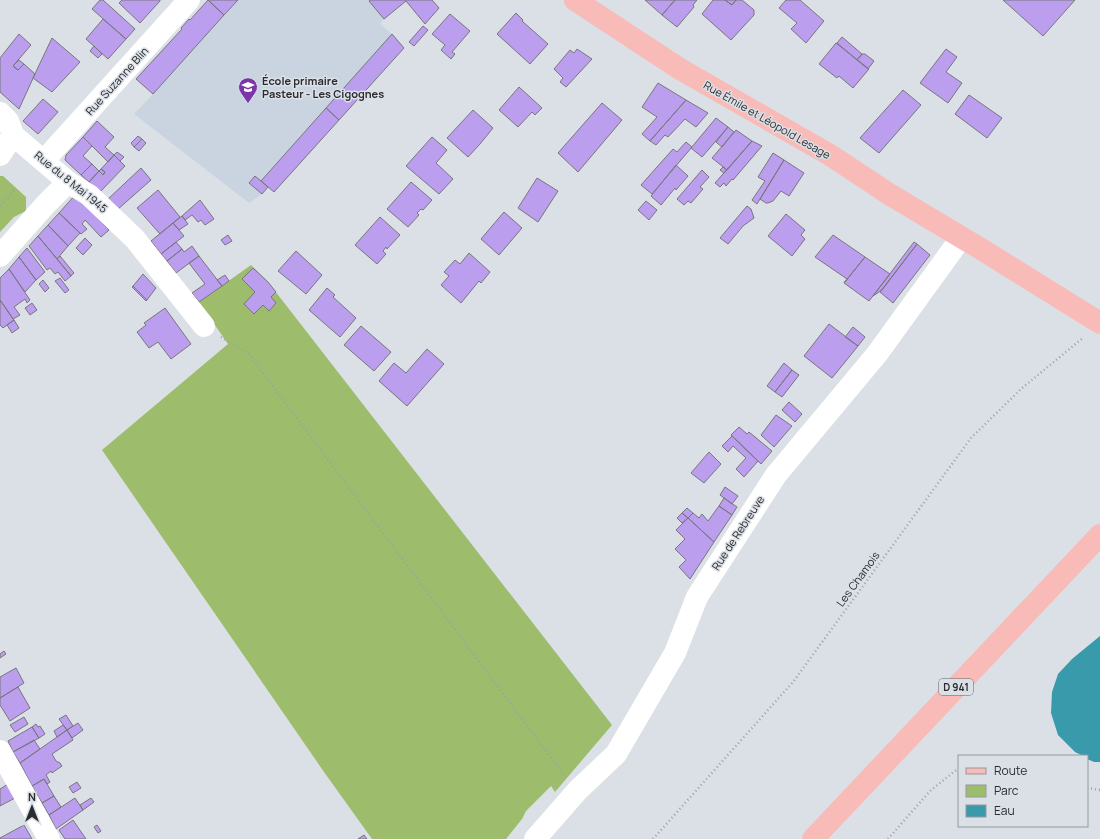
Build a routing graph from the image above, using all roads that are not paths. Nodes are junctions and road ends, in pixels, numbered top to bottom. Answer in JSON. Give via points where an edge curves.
{"nodes":[{"id":1,"x":190,"y":0,"type":"edge"},
{"id":2,"x":575,"y":0,"type":"edge"},
{"id":3,"x":0,"y":113,"type":"edge"},
{"id":4,"x":13,"y":134,"type":"junction"},
{"id":5,"x":0,"y":155,"type":"edge"},
{"id":6,"x":42,"y":159,"type":"junction"},
{"id":7,"x":68,"y":182,"type":"junction"},
{"id":8,"x":961,"y":238,"type":"junction"},
{"id":9,"x":0,"y":256,"type":"edge"},
{"id":10,"x":204,"y":326,"type":"road end"},
{"id":11,"x":1092,"y":330,"type":"edge"},
{"id":12,"x":1100,"y":535,"type":"edge"},
{"id":13,"x":0,"y":751,"type":"edge"},
{"id":14,"x":49,"y":839,"type":"edge"},
{"id":15,"x":535,"y":839,"type":"edge"},
{"id":16,"x":813,"y":839,"type":"edge"}],
"edges":[{"from":1,"to":6,"type":"street","name":"Rue Suzanne Blin","via":[[50,155]]},
{"from":2,"to":8,"type":"main road","name":"Rue Émile et Léopold Lesage","via":[[680,69],[830,155]]},
{"from":3,"to":4,"type":"street","name":"Rue du 8 Mai 1945","via":[[8,121]]},
{"from":4,"to":5,"type":"street"},
{"from":4,"to":6,"type":"street","name":"Rue du 8 Mai 1945"},
{"from":6,"to":7,"type":"street","name":"Rue du 8 Mai 1945"},
{"from":7,"to":9,"type":"street"},
{"from":7,"to":10,"type":"street","name":"Rue du 8 Mai 1945","via":[[89,195],[135,239]]},
{"from":8,"to":11,"type":"main road","name":"Rue Émile et Léopold Lesage"},
{"from":8,"to":15,"type":"street","name":"Rue de Rebreuve","via":[[877,354],[776,475],[698,597],[674,653],[616,754],[578,790]]},
{"from":12,"to":16,"type":"main road","number":"D 941"},
{"from":13,"to":14,"type":"street"}]}
